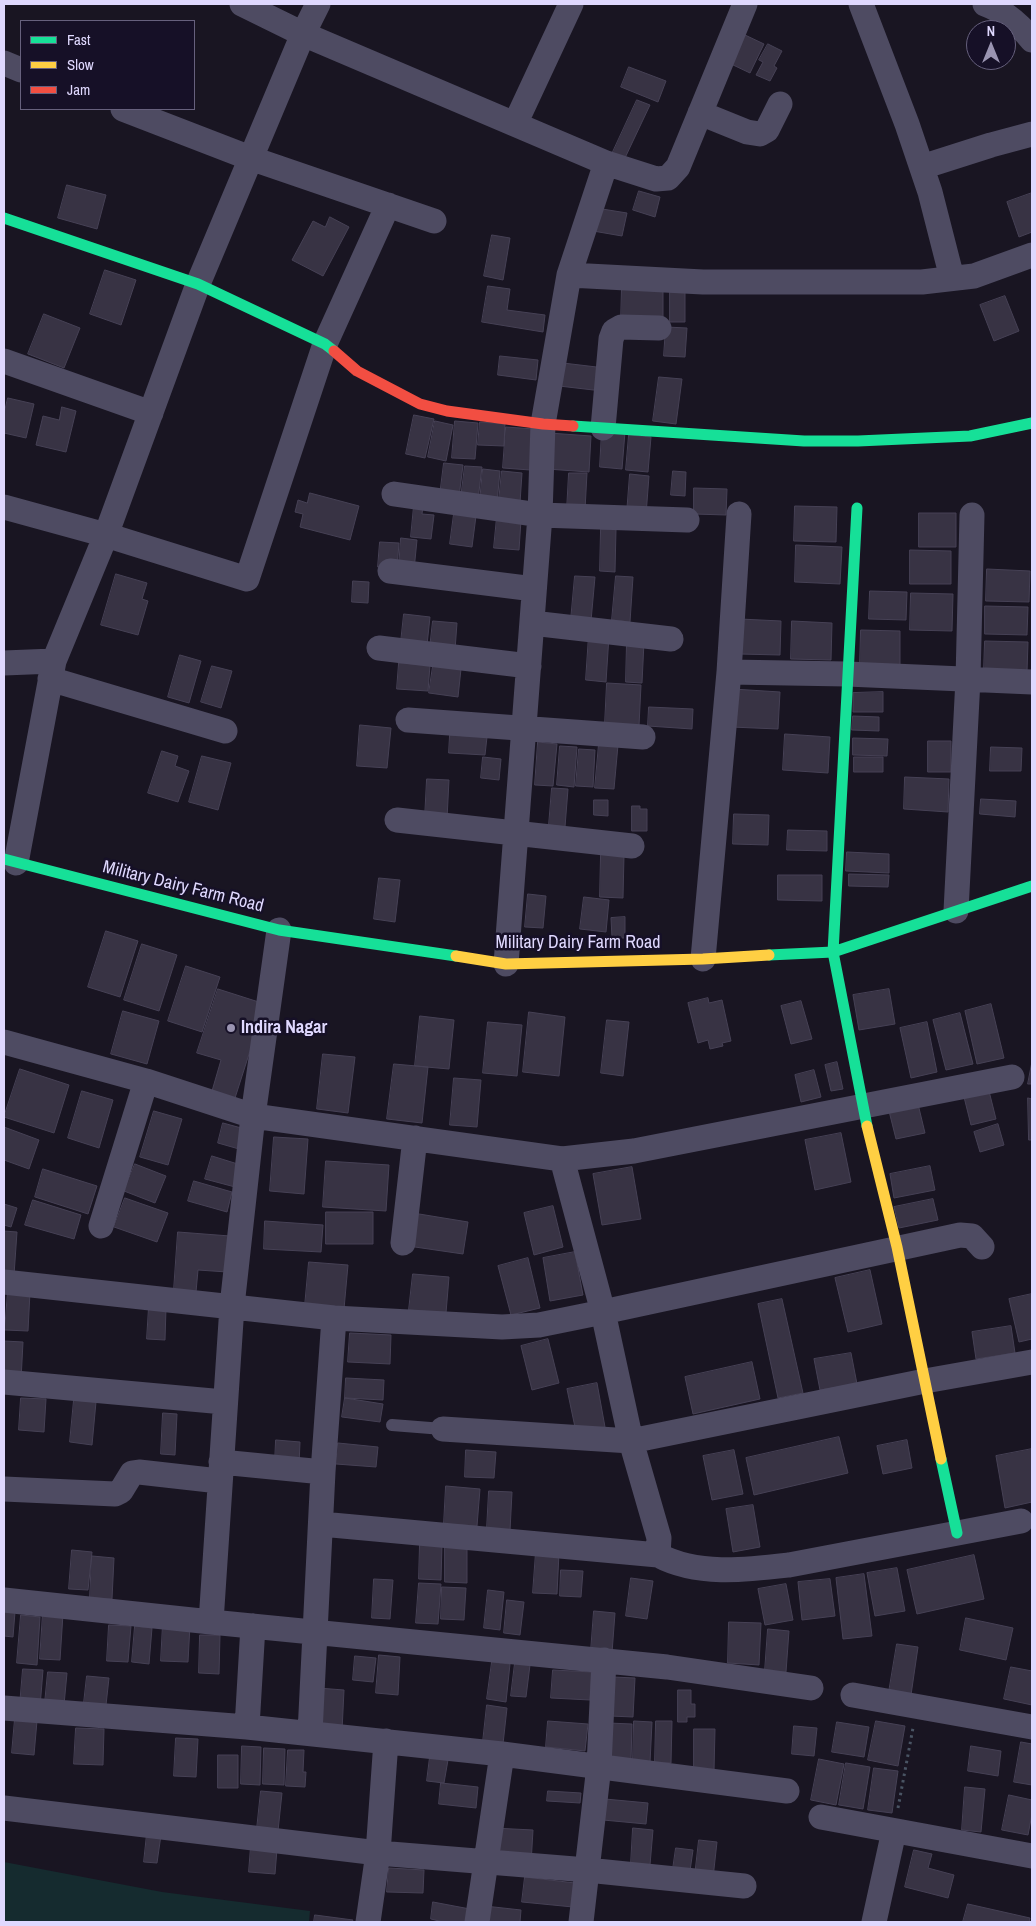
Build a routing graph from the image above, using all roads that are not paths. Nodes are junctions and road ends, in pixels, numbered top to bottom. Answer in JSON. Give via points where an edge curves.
{"nodes":[{"id":1,"x":242,"y":4,"type":"edge"},
{"id":2,"x":318,"y":4,"type":"edge"},
{"id":3,"x":571,"y":4,"type":"edge"},
{"id":4,"x":745,"y":4,"type":"edge"},
{"id":5,"x":861,"y":4,"type":"edge"},
{"id":6,"x":985,"y":4,"type":"edge"},
{"id":7,"x":303,"y":34,"type":"junction"},
{"id":8,"x":1032,"y":40,"type":"edge"},
{"id":9,"x":4,"y":63,"type":"edge"},
{"id":10,"x":20,"y":70,"type":"edge"},
{"id":11,"x":780,"y":104,"type":"dead end"},
{"id":12,"x":126,"y":110,"type":"edge"},
{"id":13,"x":700,"y":113,"type":"junction"},
{"id":14,"x":514,"y":124,"type":"junction"},
{"id":15,"x":1032,"y":134,"type":"edge"},
{"id":16,"x":250,"y":158,"type":"junction"},
{"id":17,"x":606,"y":163,"type":"junction"},
{"id":18,"x":922,"y":167,"type":"junction"},
{"id":19,"x":388,"y":205,"type":"junction"},
{"id":20,"x":4,"y":218,"type":"edge"},
{"id":21,"x":434,"y":221,"type":"dead end"},
{"id":22,"x":1032,"y":255,"type":"edge"},
{"id":23,"x":569,"y":275,"type":"junction"},
{"id":24,"x":952,"y":278,"type":"junction"},
{"id":25,"x":198,"y":284,"type":"junction"},
{"id":26,"x":659,"y":328,"type":"dead end"},
{"id":27,"x":325,"y":344,"type":"junction"},
{"id":28,"x":4,"y":361,"type":"edge"},
{"id":29,"x":151,"y":413,"type":"junction"},
{"id":30,"x":1032,"y":423,"type":"edge"},
{"id":31,"x":543,"y":424,"type":"junction"},
{"id":32,"x":603,"y":428,"type":"junction"},
{"id":33,"x":394,"y":494,"type":"dead end"},
{"id":34,"x":4,"y":507,"type":"edge"},
{"id":35,"x":857,"y":508,"type":"dead end"},
{"id":36,"x":739,"y":514,"type":"dead end"},
{"id":37,"x":540,"y":515,"type":"junction"},
{"id":38,"x":972,"y":515,"type":"dead end"},
{"id":39,"x":687,"y":520,"type":"dead end"},
{"id":40,"x":106,"y":535,"type":"junction"},
{"id":41,"x":390,"y":571,"type":"dead end"},
{"id":42,"x":534,"y":589,"type":"junction"},
{"id":43,"x":532,"y":623,"type":"junction"},
{"id":44,"x":671,"y":638,"type":"dead end"},
{"id":45,"x":379,"y":648,"type":"dead end"},
{"id":46,"x":4,"y":663,"type":"edge"},
{"id":47,"x":528,"y":666,"type":"junction"},
{"id":48,"x":52,"y":670,"type":"junction"},
{"id":49,"x":729,"y":672,"type":"junction"},
{"id":50,"x":847,"y":674,"type":"junction"},
{"id":51,"x":968,"y":679,"type":"junction"},
{"id":52,"x":1032,"y":682,"type":"edge"},
{"id":53,"x":408,"y":720,"type":"dead end"},
{"id":54,"x":524,"y":728,"type":"junction"},
{"id":55,"x":225,"y":731,"type":"dead end"},
{"id":56,"x":643,"y":737,"type":"dead end"},
{"id":57,"x":397,"y":820,"type":"dead end"},
{"id":58,"x":516,"y":833,"type":"junction"},
{"id":59,"x":632,"y":846,"type":"dead end"},
{"id":60,"x":10,"y":861,"type":"edge"},
{"id":61,"x":1032,"y":886,"type":"edge"},
{"id":62,"x":956,"y":911,"type":"junction"},
{"id":63,"x":279,"y":930,"type":"junction"},
{"id":64,"x":833,"y":952,"type":"junction"},
{"id":65,"x":703,"y":959,"type":"junction"},
{"id":66,"x":506,"y":964,"type":"junction"},
{"id":67,"x":4,"y":1042,"type":"edge"},
{"id":68,"x":1012,"y":1077,"type":"dead end"},
{"id":69,"x":146,"y":1081,"type":"junction"},
{"id":70,"x":862,"y":1105,"type":"junction"},
{"id":71,"x":253,"y":1116,"type":"junction"},
{"id":72,"x":415,"y":1138,"type":"junction"},
{"id":73,"x":562,"y":1159,"type":"junction"},
{"id":74,"x":101,"y":1226,"type":"dead end"},
{"id":75,"x":404,"y":1243,"type":"dead end"},
{"id":76,"x":897,"y":1247,"type":"junction"},
{"id":77,"x":982,"y":1247,"type":"dead end"},
{"id":78,"x":4,"y":1282,"type":"edge"},
{"id":79,"x":232,"y":1306,"type":"junction"},
{"id":80,"x":603,"y":1312,"type":"junction"},
{"id":81,"x":334,"y":1318,"type":"junction"},
{"id":82,"x":1032,"y":1362,"type":"edge"},
{"id":83,"x":925,"y":1381,"type":"junction"},
{"id":84,"x":4,"y":1382,"type":"edge"},
{"id":85,"x":224,"y":1402,"type":"junction"},
{"id":86,"x":392,"y":1425,"type":"dead end"},
{"id":87,"x":444,"y":1429,"type":"joint"},
{"id":88,"x":631,"y":1441,"type":"junction"},
{"id":89,"x":220,"y":1471,"type":"junction"},
{"id":90,"x":323,"y":1472,"type":"junction"},
{"id":91,"x":4,"y":1490,"type":"edge"},
{"id":92,"x":1022,"y":1521,"type":"dead end"},
{"id":93,"x":321,"y":1524,"type":"junction"},
{"id":94,"x":957,"y":1533,"type":"junction"},
{"id":95,"x":658,"y":1555,"type":"junction"},
{"id":96,"x":4,"y":1600,"type":"edge"},
{"id":97,"x":211,"y":1622,"type":"junction"},
{"id":98,"x":254,"y":1626,"type":"junction"},
{"id":99,"x":315,"y":1632,"type":"junction"},
{"id":100,"x":604,"y":1660,"type":"junction"},
{"id":101,"x":811,"y":1688,"type":"dead end"},
{"id":102,"x":853,"y":1695,"type":"dead end"},
{"id":103,"x":4,"y":1708,"type":"edge"},
{"id":104,"x":247,"y":1727,"type":"junction"},
{"id":105,"x":1032,"y":1727,"type":"edge"},
{"id":106,"x":310,"y":1733,"type":"junction"},
{"id":107,"x":386,"y":1741,"type":"junction"},
{"id":108,"x":502,"y":1754,"type":"junction"},
{"id":109,"x":598,"y":1766,"type":"junction"},
{"id":110,"x":788,"y":1791,"type":"dead end"},
{"id":111,"x":4,"y":1808,"type":"edge"},
{"id":112,"x":821,"y":1816,"type":"dead end"},
{"id":113,"x":894,"y":1831,"type":"junction"},
{"id":114,"x":378,"y":1853,"type":"junction"},
{"id":115,"x":1032,"y":1856,"type":"edge"},
{"id":116,"x":485,"y":1863,"type":"junction"},
{"id":117,"x":587,"y":1870,"type":"junction"},
{"id":118,"x":744,"y":1886,"type":"dead end"},
{"id":119,"x":368,"y":1922,"type":"edge"},
{"id":120,"x":477,"y":1922,"type":"edge"},
{"id":121,"x":581,"y":1922,"type":"edge"},
{"id":122,"x":874,"y":1922,"type":"edge"}],
"edges":[{"from":1,"to":7,"type":"street"},
{"from":2,"to":7,"type":"street"},
{"from":3,"to":14,"type":"street"},
{"from":4,"to":13,"type":"street"},
{"from":5,"to":18,"type":"street"},
{"from":6,"to":8,"type":"street","via":[[998,9],[1023,28]]},
{"from":7,"to":14,"type":"street"},
{"from":7,"to":16,"type":"street"},
{"from":9,"to":10,"type":"street"},
{"from":11,"to":13,"type":"street","via":[[767,130],[760,134]]},
{"from":12,"to":16,"type":"street"},
{"from":13,"to":17,"type":"street","via":[[678,167],[668,178],[656,179]]},
{"from":14,"to":17,"type":"street"},
{"from":15,"to":18,"type":"street"},
{"from":16,"to":19,"type":"street"},
{"from":16,"to":25,"type":"street"},
{"from":17,"to":23,"type":"street"},
{"from":18,"to":24,"type":"street"},
{"from":19,"to":21,"type":"street"},
{"from":19,"to":27,"type":"street"},
{"from":20,"to":25,"type":"street"},
{"from":22,"to":24,"type":"street","via":[[974,276]]},
{"from":23,"to":24,"type":"street","via":[[703,282],[922,282]]},
{"from":23,"to":31,"type":"street"},
{"from":25,"to":27,"type":"street"},
{"from":25,"to":29,"type":"street"},
{"from":26,"to":32,"type":"street","via":[[621,327],[614,331]]},
{"from":27,"to":31,"type":"street","via":[[357,371],[420,404],[447,411]]},
{"from":27,"to":40,"type":"street","via":[[247,579]]},
{"from":28,"to":29,"type":"street"},
{"from":29,"to":40,"type":"street"},
{"from":30,"to":32,"type":"street","via":[[970,436],[858,441],[804,441]]},
{"from":31,"to":32,"type":"street"},
{"from":31,"to":37,"type":"street"},
{"from":33,"to":37,"type":"street"},
{"from":34,"to":40,"type":"street"},
{"from":35,"to":50,"type":"street"},
{"from":36,"to":49,"type":"street"},
{"from":37,"to":39,"type":"street"},
{"from":37,"to":42,"type":"street"},
{"from":38,"to":51,"type":"street"},
{"from":40,"to":48,"type":"street"},
{"from":41,"to":42,"type":"street"},
{"from":42,"to":43,"type":"street"},
{"from":43,"to":44,"type":"street"},
{"from":43,"to":47,"type":"street"},
{"from":45,"to":47,"type":"street"},
{"from":46,"to":48,"type":"street"},
{"from":47,"to":54,"type":"street"},
{"from":48,"to":55,"type":"street"},
{"from":48,"to":60,"type":"street"},
{"from":49,"to":50,"type":"street"},
{"from":49,"to":65,"type":"street"},
{"from":50,"to":51,"type":"street"},
{"from":50,"to":64,"type":"street"},
{"from":51,"to":52,"type":"street"},
{"from":51,"to":62,"type":"street"},
{"from":53,"to":54,"type":"street"},
{"from":54,"to":56,"type":"street"},
{"from":54,"to":58,"type":"street"},
{"from":57,"to":58,"type":"street"},
{"from":58,"to":59,"type":"street"},
{"from":58,"to":66,"type":"street"},
{"from":60,"to":63,"type":"street","name":"Military Dairy Farm Road"},
{"from":61,"to":62,"type":"street","name":"Military Dairy Farm Road"},
{"from":62,"to":64,"type":"street","name":"Military Dairy Farm Road"},
{"from":63,"to":66,"type":"street","name":"Military Dairy Farm Road"},
{"from":63,"to":71,"type":"street"},
{"from":64,"to":65,"type":"street","name":"Military Dairy Farm Road"},
{"from":64,"to":70,"type":"street"},
{"from":65,"to":66,"type":"street","name":"Military Dairy Farm Road"},
{"from":67,"to":69,"type":"street"},
{"from":68,"to":70,"type":"street"},
{"from":69,"to":71,"type":"street"},
{"from":69,"to":74,"type":"street"},
{"from":70,"to":73,"type":"street","via":[[634,1151]]},
{"from":70,"to":76,"type":"street"},
{"from":71,"to":72,"type":"street"},
{"from":71,"to":79,"type":"street"},
{"from":72,"to":73,"type":"street"},
{"from":72,"to":75,"type":"street"},
{"from":73,"to":80,"type":"street"},
{"from":76,"to":77,"type":"street","via":[[960,1235],[972,1236]]},
{"from":76,"to":80,"type":"street"},
{"from":76,"to":83,"type":"street"},
{"from":78,"to":79,"type":"street"},
{"from":79,"to":81,"type":"street"},
{"from":79,"to":85,"type":"street"},
{"from":80,"to":81,"type":"street","via":[[539,1325],[502,1327]]},
{"from":80,"to":88,"type":"street"},
{"from":81,"to":90,"type":"street"},
{"from":82,"to":83,"type":"street"},
{"from":83,"to":88,"type":"street"},
{"from":83,"to":94,"type":"street"},
{"from":84,"to":85,"type":"street"},
{"from":85,"to":89,"type":"street"},
{"from":86,"to":87,"type":"lane"},
{"from":87,"to":88,"type":"street"},
{"from":88,"to":95,"type":"street","via":[[659,1538]]},
{"from":89,"to":90,"type":"street"},
{"from":89,"to":91,"type":"street","via":[[132,1473],[121,1492],[116,1494]]},
{"from":89,"to":97,"type":"street"},
{"from":90,"to":93,"type":"street"},
{"from":92,"to":94,"type":"street"},
{"from":93,"to":95,"type":"street"},
{"from":93,"to":99,"type":"street"},
{"from":94,"to":95,"type":"street","via":[[750,1570],[680,1565]]},
{"from":96,"to":97,"type":"street"},
{"from":97,"to":98,"type":"street"},
{"from":98,"to":99,"type":"street"},
{"from":98,"to":104,"type":"street"},
{"from":99,"to":100,"type":"street"},
{"from":99,"to":106,"type":"street"},
{"from":100,"to":101,"type":"street"},
{"from":100,"to":109,"type":"street"},
{"from":102,"to":105,"type":"street"},
{"from":103,"to":104,"type":"street"},
{"from":104,"to":106,"type":"street"},
{"from":106,"to":107,"type":"street"},
{"from":107,"to":108,"type":"street"},
{"from":107,"to":114,"type":"street"},
{"from":108,"to":109,"type":"street"},
{"from":108,"to":116,"type":"street"},
{"from":109,"to":110,"type":"street"},
{"from":109,"to":117,"type":"street"},
{"from":111,"to":114,"type":"street"},
{"from":112,"to":113,"type":"street"},
{"from":113,"to":115,"type":"street"},
{"from":113,"to":122,"type":"street"},
{"from":114,"to":116,"type":"street"},
{"from":114,"to":119,"type":"street"},
{"from":116,"to":117,"type":"street"},
{"from":116,"to":120,"type":"street"},
{"from":117,"to":118,"type":"street"},
{"from":117,"to":121,"type":"street"}]}
